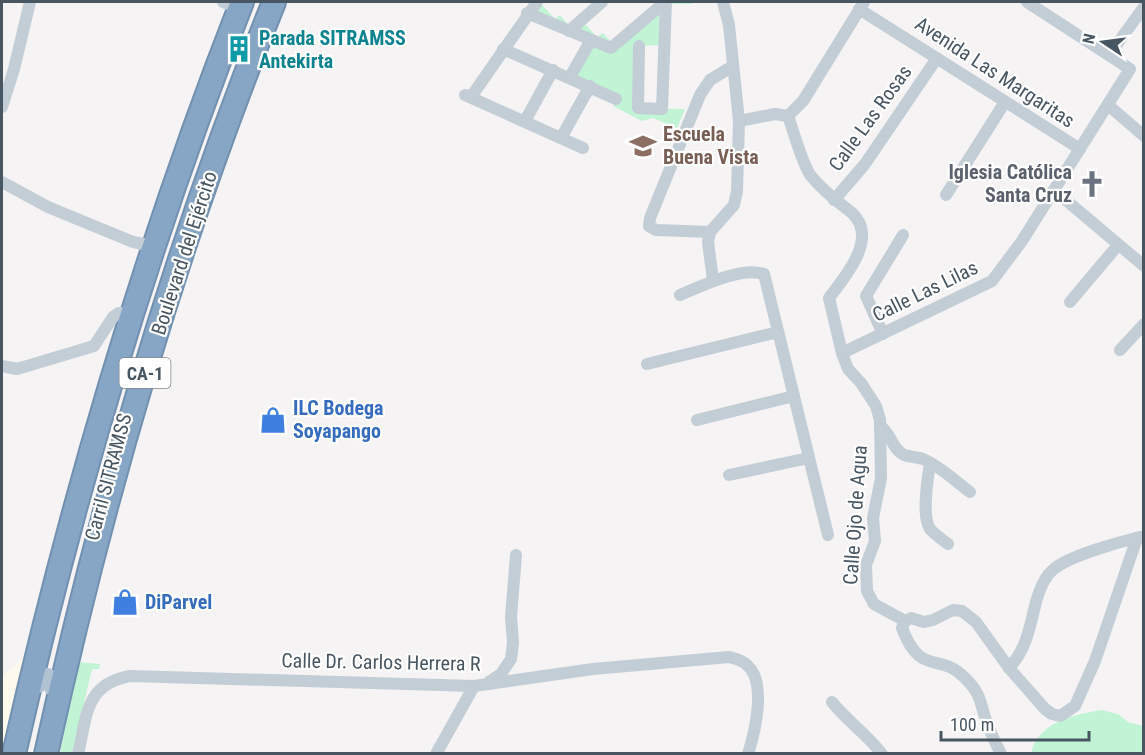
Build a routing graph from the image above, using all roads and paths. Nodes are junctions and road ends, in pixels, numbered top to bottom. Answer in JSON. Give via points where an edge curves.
{"nodes":[{"id":1,"x":30,"y":2,"type":"edge"},
{"id":2,"x":267,"y":2,"type":"edge"},
{"id":3,"x":274,"y":2,"type":"edge"},
{"id":4,"x":537,"y":2,"type":"edge"},
{"id":5,"x":545,"y":2,"type":"edge"},
{"id":6,"x":602,"y":2,"type":"edge"},
{"id":7,"x":665,"y":2,"type":"edge"},
{"id":8,"x":723,"y":2,"type":"edge"},
{"id":9,"x":1027,"y":2,"type":"edge"},
{"id":10,"x":238,"y":3,"type":"edge"},
{"id":11,"x":862,"y":5,"type":"edge"},
{"id":12,"x":1143,"y":7,"type":"edge"},
{"id":13,"x":529,"y":14,"type":"junction"},
{"id":14,"x":569,"y":31,"type":"junction"},
{"id":15,"x":591,"y":40,"type":"junction"},
{"id":16,"x":639,"y":46,"type":"dead end"},
{"id":17,"x":503,"y":49,"type":"junction"},
{"id":18,"x":1109,"y":55,"type":"junction"},
{"id":19,"x":937,"y":58,"type":"junction"},
{"id":20,"x":733,"y":66,"type":"junction"},
{"id":21,"x":553,"y":70,"type":"junction"},
{"id":22,"x":570,"y":77,"type":"junction"},
{"id":23,"x":590,"y":86,"type":"junction"},
{"id":24,"x":616,"y":99,"type":"dead end"},
{"id":25,"x":1005,"y":102,"type":"junction"},
{"id":26,"x":1108,"y":105,"type":"junction"},
{"id":27,"x":2,"y":107,"type":"edge"},
{"id":28,"x":788,"y":116,"type":"junction"},
{"id":29,"x":525,"y":121,"type":"junction"},
{"id":30,"x":739,"y":121,"type":"junction"},
{"id":31,"x":1143,"y":136,"type":"edge"},
{"id":32,"x":561,"y":138,"type":"junction"},
{"id":33,"x":583,"y":148,"type":"dead end"},
{"id":34,"x":1080,"y":149,"type":"junction"},
{"id":35,"x":2,"y":182,"type":"edge"},
{"id":36,"x":1054,"y":190,"type":"junction"},
{"id":37,"x":945,"y":195,"type":"dead end"},
{"id":38,"x":834,"y":200,"type":"junction"},
{"id":39,"x":710,"y":232,"type":"junction"},
{"id":40,"x":903,"y":235,"type":"dead end"},
{"id":41,"x":1119,"y":245,"type":"junction"},
{"id":42,"x":154,"y":246,"type":"junction"},
{"id":43,"x":1143,"y":266,"type":"edge"},
{"id":44,"x":713,"y":280,"type":"junction"},
{"id":45,"x":680,"y":295,"type":"dead end"},
{"id":46,"x":1070,"y":302,"type":"dead end"},
{"id":47,"x":132,"y":314,"type":"junction"},
{"id":48,"x":1143,"y":324,"type":"edge"},
{"id":49,"x":778,"y":332,"type":"junction"},
{"id":50,"x":883,"y":334,"type":"junction"},
{"id":51,"x":1120,"y":350,"type":"dead end"},
{"id":52,"x":842,"y":353,"type":"junction"},
{"id":53,"x":647,"y":364,"type":"dead end"},
{"id":54,"x":3,"y":369,"type":"edge"},
{"id":55,"x":794,"y":396,"type":"junction"},
{"id":56,"x":697,"y":420,"type":"dead end"},
{"id":57,"x":880,"y":426,"type":"junction"},
{"id":58,"x":809,"y":458,"type":"junction"},
{"id":59,"x":930,"y":463,"type":"junction"},
{"id":60,"x":729,"y":475,"type":"dead end"},
{"id":61,"x":970,"y":492,"type":"dead end"},
{"id":62,"x":828,"y":535,"type":"dead end"},
{"id":63,"x":1140,"y":537,"type":"edge"},
{"id":64,"x":948,"y":544,"type":"dead end"},
{"id":65,"x":516,"y":555,"type":"dead end"},
{"id":66,"x":905,"y":621,"type":"junction"},
{"id":67,"x":58,"y":631,"type":"junction"},
{"id":68,"x":1009,"y":668,"type":"junction"},
{"id":69,"x":46,"y":685,"type":"junction"},
{"id":70,"x":480,"y":685,"type":"junction"},
{"id":71,"x":832,"y":702,"type":"dead end"},
{"id":72,"x":14,"y":753,"type":"edge"},
{"id":73,"x":21,"y":753,"type":"edge"},
{"id":74,"x":38,"y":753,"type":"edge"},
{"id":75,"x":46,"y":753,"type":"edge"},
{"id":76,"x":78,"y":753,"type":"edge"},
{"id":77,"x":436,"y":753,"type":"edge"},
{"id":78,"x":748,"y":753,"type":"edge"},
{"id":79,"x":882,"y":753,"type":"edge"},
{"id":80,"x":1001,"y":753,"type":"edge"}],
"edges":[{"from":1,"to":27,"type":"street"},
{"from":2,"to":67,"type":"main road","name":"Carril SITRAMSS","via":[[189,214]]},
{"from":3,"to":75,"type":"highway","name":"Boulevard del Ejército","number":"CA-1","via":[[196,213],[148,363],[97,540]]},
{"from":4,"to":13,"type":"street"},
{"from":5,"to":13,"type":"street"},
{"from":6,"to":14,"type":"street"},
{"from":7,"to":15,"type":"street","via":[[610,48]]},
{"from":7,"to":16,"type":"street","via":[[662,109],[638,108]]},
{"from":8,"to":20,"type":"street"},
{"from":9,"to":18,"type":"street"},
{"from":10,"to":42,"type":"highway","name":"Boulevard del Ejército","number":"CA-1"},
{"from":10,"to":67,"type":"main road","name":"Carril SITRAMSS","via":[[90,473]]},
{"from":11,"to":19,"type":"street","name":"Avenida Las Margaritas"},
{"from":11,"to":28,"type":"street","via":[[803,101]]},
{"from":12,"to":18,"type":"street"},
{"from":13,"to":14,"type":"street"},
{"from":13,"to":17,"type":"street"},
{"from":14,"to":15,"type":"street"},
{"from":15,"to":22,"type":"street"},
{"from":17,"to":21,"type":"street"},
{"from":17,"to":29,"type":"street","via":[[468,96]]},
{"from":18,"to":26,"type":"street","name":"Calle Las Lilas","via":[[1130,69]]},
{"from":19,"to":25,"type":"street","name":"Avenida Las Margaritas"},
{"from":19,"to":38,"type":"street","name":"Calle Las Rosas","via":[[865,164]]},
{"from":20,"to":30,"type":"street"},
{"from":20,"to":39,"type":"street","via":[[710,80],[700,95],[650,218],[649,226],[656,230]]},
{"from":21,"to":22,"type":"street"},
{"from":21,"to":29,"type":"street"},
{"from":22,"to":23,"type":"street"},
{"from":23,"to":24,"type":"street"},
{"from":23,"to":32,"type":"street"},
{"from":25,"to":34,"type":"street","name":"Avenida Las Margaritas"},
{"from":25,"to":37,"type":"street"},
{"from":26,"to":31,"type":"street"},
{"from":26,"to":34,"type":"street","name":"Calle Las Lilas"},
{"from":28,"to":30,"type":"street","via":[[775,114]]},
{"from":28,"to":38,"type":"street","name":"Calle Ojo de Agua","via":[[810,174]]},
{"from":29,"to":32,"type":"street"},
{"from":30,"to":39,"type":"street","via":[[734,205]]},
{"from":32,"to":33,"type":"street"},
{"from":34,"to":36,"type":"street","name":"Calle Las Lilas"},
{"from":35,"to":42,"type":"street","via":[[48,207],[133,242]]},
{"from":36,"to":41,"type":"street"},
{"from":36,"to":50,"type":"street","name":"Calle Las Lilas","via":[[992,281]]},
{"from":38,"to":52,"type":"street","name":"Calle Ojo de Agua","via":[[854,215],[862,229],[862,244],[849,273],[829,298]]},
{"from":39,"to":44,"type":"street"},
{"from":40,"to":50,"type":"street","via":[[866,296]]},
{"from":41,"to":43,"type":"street"},
{"from":41,"to":46,"type":"street"},
{"from":42,"to":47,"type":"highway","name":"Boulevard del Ejército","number":"CA-1"},
{"from":44,"to":45,"type":"street"},
{"from":44,"to":49,"type":"street","via":[[755,271],[764,274]]},
{"from":47,"to":54,"type":"street","via":[[119,313],[113,317],[94,346],[17,369]]},
{"from":47,"to":72,"type":"highway","name":"Boulevard del Ejército","number":"CA-1","via":[[67,534]]},
{"from":48,"to":51,"type":"street"},
{"from":49,"to":53,"type":"street"},
{"from":49,"to":55,"type":"street"},
{"from":50,"to":52,"type":"street","name":"Calle Las Lilas"},
{"from":52,"to":57,"type":"street","name":"Calle Ojo de Agua","via":[[848,369],[876,406]]},
{"from":55,"to":56,"type":"street"},
{"from":55,"to":58,"type":"street"},
{"from":57,"to":59,"type":"street","via":[[903,455]]},
{"from":57,"to":66,"type":"street","name":"Calle Ojo de Agua","via":[[881,478],[873,518],[875,541],[866,565],[867,591],[874,603]]},
{"from":58,"to":60,"type":"street"},
{"from":58,"to":62,"type":"street"},
{"from":59,"to":61,"type":"street"},
{"from":59,"to":64,"type":"street","via":[[927,518],[930,528]]},
{"from":63,"to":68,"type":"street","via":[[1053,569],[1035,606],[1019,658]]},
{"from":63,"to":68,"type":"street","via":[[1075,706],[1060,716],[1052,714]]},
{"from":65,"to":70,"type":"street","via":[[511,659],[501,674]]},
{"from":66,"to":68,"type":"street","via":[[911,618],[924,622],[953,610],[962,611],[976,622]]},
{"from":66,"to":80,"type":"street","via":[[902,628],[915,653],[925,661],[954,668],[980,696]]},
{"from":67,"to":69,"type":"main road","name":"Carril SITRAMSS"},
{"from":69,"to":73,"type":"main road","name":"Carril SITRAMSS"},
{"from":69,"to":74,"type":"main road","name":"Carril SITRAMSS"},
{"from":70,"to":76,"type":"street","name":"Calle Dr. Carlos Herrera R","via":[[130,675],[104,684],[96,693]]},
{"from":70,"to":77,"type":"street"},
{"from":70,"to":78,"type":"street","name":"Calle Dr. Carlos Herrera R","via":[[593,669],[729,657],[741,660],[749,666],[755,681],[758,704]]},
{"from":71,"to":79,"type":"street"}]}
